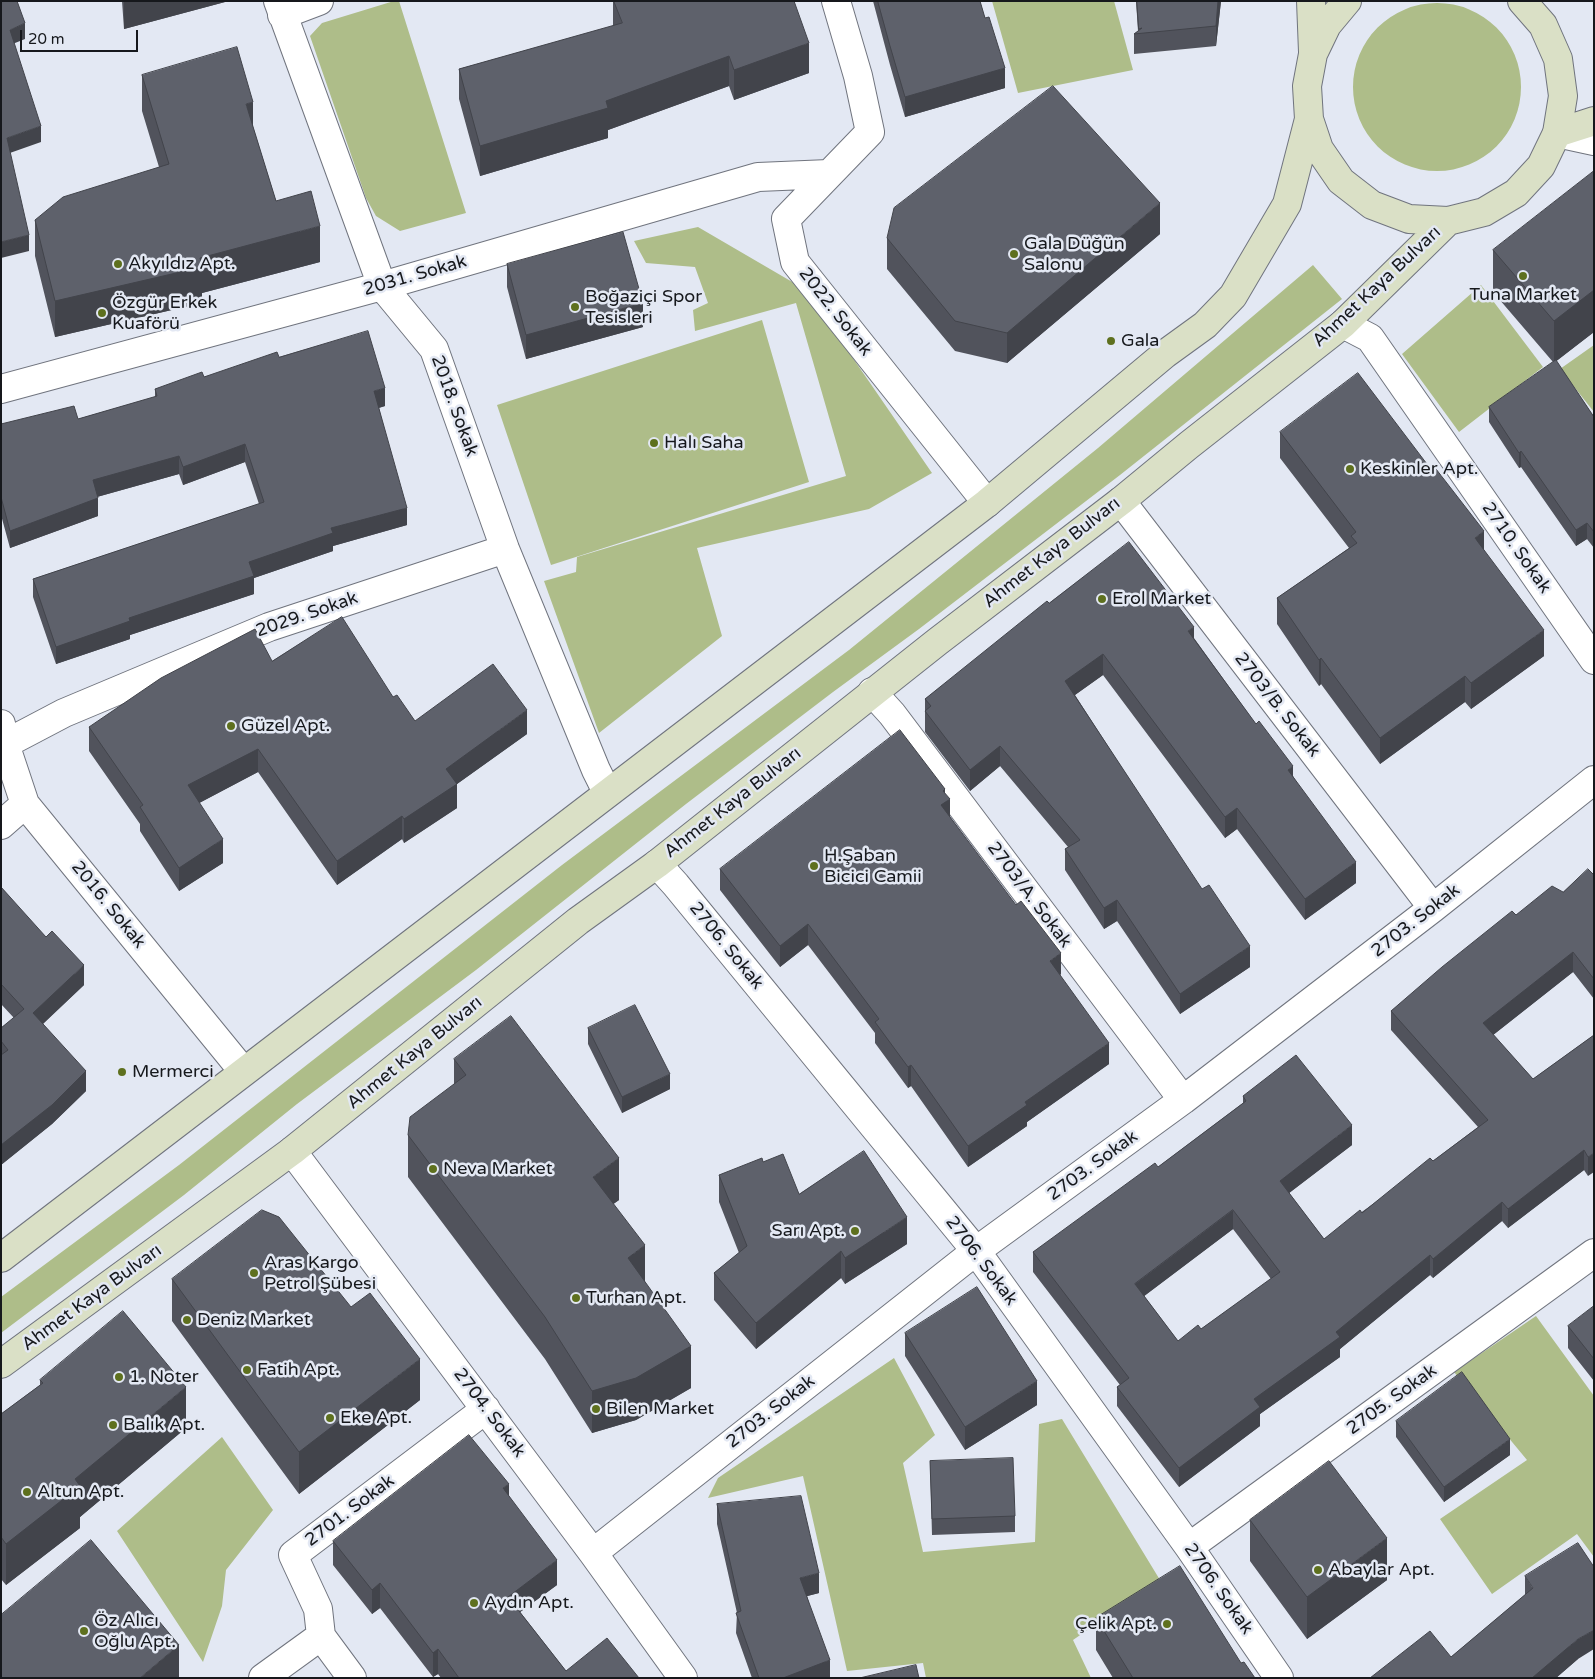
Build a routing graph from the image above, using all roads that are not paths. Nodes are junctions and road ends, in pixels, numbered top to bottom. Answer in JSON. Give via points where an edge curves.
{"nodes":[{"id":1,"x":318,"y":1,"type":"edge"},
{"id":2,"x":836,"y":1,"type":"edge"},
{"id":3,"x":1311,"y":1,"type":"edge"},
{"id":4,"x":1347,"y":1,"type":"edge"},
{"id":5,"x":1522,"y":1,"type":"edge"},
{"id":6,"x":280,"y":8,"type":"edge"},
{"id":7,"x":1313,"y":54,"type":"junction"},
{"id":8,"x":1309,"y":118,"type":"junction"},
{"id":9,"x":1594,"y":120,"type":"edge"},
{"id":10,"x":1557,"y":133,"type":"junction"},
{"id":11,"x":1594,"y":141,"type":"edge"},
{"id":12,"x":829,"y":174,"type":"junction"},
{"id":13,"x":1448,"y":221,"type":"junction"},
{"id":14,"x":382,"y":286,"type":"junction"},
{"id":15,"x":1343,"y":324,"type":"junction"},
{"id":16,"x":1,"y":388,"type":"edge"},
{"id":17,"x":1121,"y":501,"type":"junction"},
{"id":18,"x":986,"y":503,"type":"junction"},
{"id":19,"x":506,"y":549,"type":"junction"},
{"id":20,"x":1594,"y":660,"type":"edge"},
{"id":21,"x":872,"y":692,"type":"junction"},
{"id":22,"x":3,"y":734,"type":"edge"},
{"id":23,"x":1594,"y":780,"type":"edge"},
{"id":24,"x":607,"y":792,"type":"junction"},
{"id":25,"x":25,"y":804,"type":"junction"},
{"id":26,"x":1,"y":825,"type":"edge"},
{"id":27,"x":657,"y":864,"type":"junction"},
{"id":28,"x":1433,"y":908,"type":"junction"},
{"id":29,"x":243,"y":1071,"type":"junction"},
{"id":30,"x":1183,"y":1100,"type":"junction"},
{"id":31,"x":292,"y":1151,"type":"junction"},
{"id":32,"x":976,"y":1251,"type":"junction"},
{"id":33,"x":1594,"y":1253,"type":"edge"},
{"id":34,"x":1,"y":1258,"type":"edge"},
{"id":35,"x":1,"y":1364,"type":"edge"},
{"id":36,"x":486,"y":1409,"type":"junction"},
{"id":37,"x":1189,"y":1547,"type":"junction"},
{"id":38,"x":593,"y":1553,"type":"junction"},
{"id":39,"x":322,"y":1636,"type":"junction"},
{"id":40,"x":264,"y":1678,"type":"edge"},
{"id":41,"x":352,"y":1678,"type":"edge"},
{"id":42,"x":682,"y":1678,"type":"edge"},
{"id":43,"x":1279,"y":1678,"type":"edge"}],
"edges":[{"from":1,"to":6,"type":"street"},
{"from":2,"to":12,"type":"street","name":"2022. Sokak","via":[[870,132]]},
{"from":3,"to":7,"type":"main road"},
{"from":4,"to":7,"type":"main road","via":[[1327,25]]},
{"from":5,"to":10,"type":"main road","via":[[1543,25],[1558,59],[1563,96]]},
{"from":6,"to":14,"type":"street","name":"2018. Sokak"},
{"from":7,"to":8,"type":"main road","via":[[1307,86]]},
{"from":8,"to":13,"type":"main road","via":[[1319,149],[1341,181],[1372,206],[1409,219]]},
{"from":8,"to":18,"type":"main road","via":[[1287,204],[1233,296],[1205,325],[1165,354]]},
{"from":9,"to":10,"type":"main road"},
{"from":10,"to":11,"type":"street"},
{"from":10,"to":13,"type":"main road","via":[[1541,166],[1516,193],[1484,212]]},
{"from":12,"to":14,"type":"street","name":"2031. Sokak","via":[[758,177]]},
{"from":12,"to":18,"type":"street","name":"2022. Sokak","via":[[786,219],[795,262]]},
{"from":13,"to":15,"type":"main road","name":"Ahmet Kaya Bulvarı"},
{"from":14,"to":16,"type":"street","name":"2031. Sokak"},
{"from":14,"to":19,"type":"street","name":"2018. Sokak","via":[[434,349]]},
{"from":15,"to":17,"type":"main road","name":"Ahmet Kaya Bulvarı"},
{"from":15,"to":20,"type":"street","name":"2710. Sokak","via":[[1370,338]]},
{"from":17,"to":21,"type":"main road","name":"Ahmet Kaya Bulvarı"},
{"from":17,"to":28,"type":"street","name":"2703/B. Sokak"},
{"from":18,"to":24,"type":"main road"},
{"from":19,"to":22,"type":"street","name":"2029. Sokak","via":[[269,627],[64,713]]},
{"from":19,"to":24,"type":"street","name":"2018. Sokak"},
{"from":21,"to":27,"type":"main road","name":"Ahmet Kaya Bulvarı"},
{"from":21,"to":30,"type":"street","name":"2703/A. Sokak","via":[[892,714]]},
{"from":22,"to":25,"type":"street","name":"2016. Sokak"},
{"from":23,"to":28,"type":"street","name":"2703. Sokak"},
{"from":24,"to":29,"type":"main road"},
{"from":25,"to":26,"type":"street"},
{"from":25,"to":29,"type":"street","name":"2016. Sokak"},
{"from":27,"to":31,"type":"main road","name":"Ahmet Kaya Bulvarı","via":[[578,921]]},
{"from":27,"to":32,"type":"street","name":"2706. Sokak"},
{"from":28,"to":30,"type":"street","name":"2703. Sokak"},
{"from":29,"to":34,"type":"main road"},
{"from":30,"to":32,"type":"street","name":"2703. Sokak"},
{"from":31,"to":35,"type":"main road","name":"Ahmet Kaya Bulvarı"},
{"from":31,"to":36,"type":"street","name":"2704. Sokak"},
{"from":32,"to":37,"type":"street","name":"2706. Sokak"},
{"from":32,"to":38,"type":"street","name":"2703. Sokak"},
{"from":33,"to":37,"type":"street","name":"2705. Sokak"},
{"from":36,"to":38,"type":"street","name":"2704. Sokak"},
{"from":36,"to":39,"type":"street","name":"2701. Sokak","via":[[294,1555],[318,1609]]},
{"from":37,"to":43,"type":"street","name":"2706. Sokak"},
{"from":38,"to":42,"type":"street","name":"2704. Sokak"},
{"from":39,"to":40,"type":"street"},
{"from":39,"to":41,"type":"street"}]}
